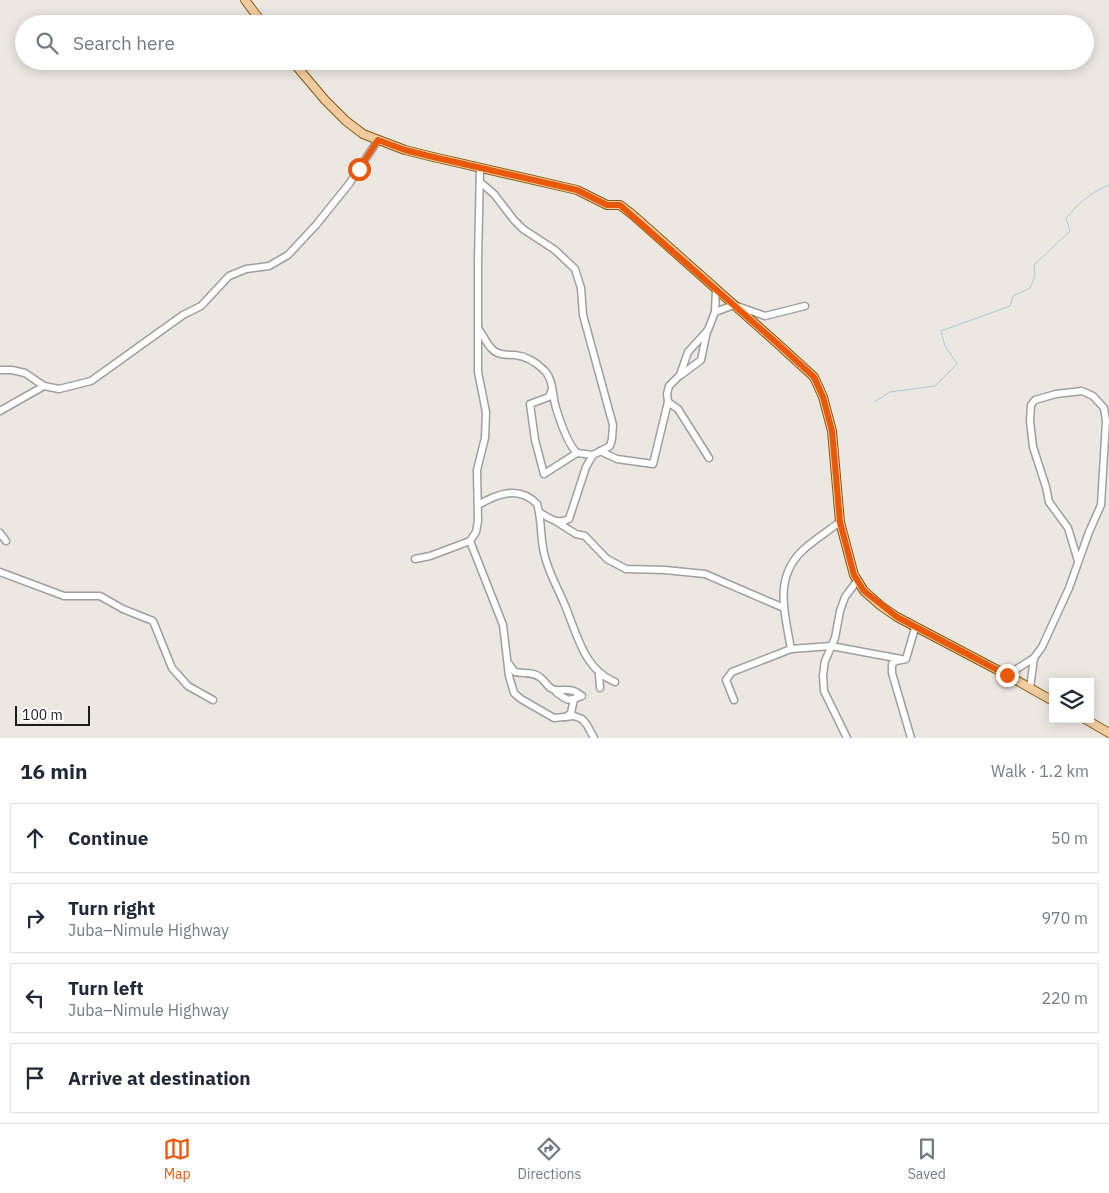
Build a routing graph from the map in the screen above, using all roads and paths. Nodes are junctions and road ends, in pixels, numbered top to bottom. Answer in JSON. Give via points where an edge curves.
{"nodes":[{"id":1,"x":245,"y":0,"type":"edge"},
{"id":2,"x":256,"y":15,"type":"edge"},
{"id":3,"x":300,"y":70,"type":"edge"},
{"id":4,"x":378,"y":140,"type":"junction"},
{"id":5,"x":480,"y":168,"type":"junction"},
{"id":6,"x":480,"y":182,"type":"junction"},
{"id":7,"x":716,"y":289,"type":"junction"},
{"id":8,"x":734,"y":304,"type":"junction"},
{"id":9,"x":805,"y":306,"type":"dead end"},
{"id":10,"x":714,"y":312,"type":"junction"},
{"id":11,"x":479,"y":330,"type":"junction"},
{"id":12,"x":708,"y":330,"type":"junction"},
{"id":13,"x":0,"y":370,"type":"edge"},
{"id":14,"x":680,"y":376,"type":"junction"},
{"id":15,"x":44,"y":386,"type":"junction"},
{"id":16,"x":552,"y":389,"type":"junction"},
{"id":17,"x":668,"y":402,"type":"junction"},
{"id":18,"x":0,"y":411,"type":"edge"},
{"id":19,"x":600,"y":451,"type":"junction"},
{"id":20,"x":577,"y":453,"type":"junction"},
{"id":21,"x":593,"y":455,"type":"junction"},
{"id":22,"x":709,"y":458,"type":"dead end"},
{"id":23,"x":478,"y":505,"type":"junction"},
{"id":24,"x":539,"y":512,"type":"junction"},
{"id":25,"x":557,"y":522,"type":"junction"},
{"id":26,"x":840,"y":522,"type":"junction"},
{"id":27,"x":0,"y":533,"type":"edge"},
{"id":28,"x":6,"y":541,"type":"dead end"},
{"id":29,"x":470,"y":541,"type":"junction"},
{"id":30,"x":415,"y":559,"type":"dead end"},
{"id":31,"x":1078,"y":561,"type":"junction"},
{"id":32,"x":0,"y":572,"type":"edge"},
{"id":33,"x":857,"y":581,"type":"junction"},
{"id":34,"x":784,"y":608,"type":"junction"},
{"id":35,"x":915,"y":628,"type":"junction"},
{"id":36,"x":831,"y":646,"type":"junction"},
{"id":37,"x":791,"y":649,"type":"junction"},
{"id":38,"x":1034,"y":658,"type":"junction"},
{"id":39,"x":901,"y":659,"type":"junction"},
{"id":40,"x":508,"y":661,"type":"junction"},
{"id":41,"x":599,"y":674,"type":"junction"},
{"id":42,"x":1007,"y":675,"type":"junction"},
{"id":43,"x":615,"y":682,"type":"dead end"},
{"id":44,"x":600,"y":688,"type":"dead end"},
{"id":45,"x":1030,"y":688,"type":"junction"},
{"id":46,"x":1049,"y":699,"type":"edge"},
{"id":47,"x":213,"y":700,"type":"dead end"},
{"id":48,"x":734,"y":700,"type":"dead end"},
{"id":49,"x":566,"y":717,"type":"junction"},
{"id":50,"x":1092,"y":723,"type":"edge"},
{"id":51,"x":1109,"y":733,"type":"edge"},
{"id":52,"x":594,"y":738,"type":"edge"},
{"id":53,"x":847,"y":738,"type":"edge"},
{"id":54,"x":911,"y":738,"type":"edge"}],
"edges":[{"from":1,"to":2,"type":"main road"},
{"from":3,"to":4,"type":"main road","via":[[346,121]]},
{"from":4,"to":5,"type":"main road"},
{"from":4,"to":15,"type":"street","via":[[349,184],[288,256],[269,266],[246,269],[229,276],[201,306],[183,315],[91,381],[59,388]]},
{"from":5,"to":6,"type":"street"},
{"from":5,"to":7,"type":"main road","via":[[577,190],[607,205],[620,205]]},
{"from":6,"to":11,"type":"street"},
{"from":6,"to":19,"type":"street","via":[[523,229],[570,262],[578,277],[583,315],[613,424],[610,446]]},
{"from":7,"to":8,"type":"main road"},
{"from":7,"to":10,"type":"street"},
{"from":8,"to":9,"type":"street","via":[[765,316]]},
{"from":8,"to":10,"type":"street"},
{"from":8,"to":26,"type":"main road","via":[[814,377],[819,387],[832,431]]},
{"from":10,"to":12,"type":"street"},
{"from":11,"to":16,"type":"street","via":[[493,351],[535,362],[546,373]]},
{"from":11,"to":23,"type":"street","via":[[478,372],[486,429],[477,470]]},
{"from":12,"to":14,"type":"street","via":[[688,352]]},
{"from":12,"to":14,"type":"street","via":[[701,360]]},
{"from":13,"to":15,"type":"street","via":[[25,373]]},
{"from":14,"to":17,"type":"street","via":[[669,386]]},
{"from":15,"to":18,"type":"street"},
{"from":16,"to":20,"type":"street","via":[[555,407]]},
{"from":16,"to":20,"type":"street","via":[[549,397],[530,404],[544,474]]},
{"from":17,"to":19,"type":"street","via":[[653,464],[616,459]]},
{"from":17,"to":22,"type":"street","via":[[678,408]]},
{"from":19,"to":21,"type":"street"},
{"from":20,"to":21,"type":"street"},
{"from":21,"to":25,"type":"street","via":[[569,519]]},
{"from":23,"to":24,"type":"street","via":[[502,493],[525,494],[537,504]]},
{"from":23,"to":29,"type":"street","via":[[476,532]]},
{"from":24,"to":25,"type":"street"},
{"from":24,"to":41,"type":"street","via":[[542,546],[551,578],[564,601],[583,653]]},
{"from":25,"to":34,"type":"street","via":[[585,536],[607,559],[626,569],[705,574]]},
{"from":26,"to":33,"type":"main road"},
{"from":26,"to":34,"type":"street","via":[[802,551],[788,571],[783,586]]},
{"from":27,"to":28,"type":"street"},
{"from":29,"to":30,"type":"street"},
{"from":29,"to":40,"type":"street","via":[[503,625]]},
{"from":31,"to":31,"type":"street","via":[[1101,505],[1106,421],[1104,408],[1093,396],[1082,391],[1035,400],[1031,405],[1030,421],[1049,502],[1068,528]]},
{"from":31,"to":38,"type":"street","via":[[1069,588]]},
{"from":32,"to":47,"type":"street","via":[[64,596],[100,596],[152,621],[172,668],[188,686]]},
{"from":33,"to":35,"type":"main road","via":[[881,606]]},
{"from":33,"to":36,"type":"street","via":[[845,597]]},
{"from":34,"to":37,"type":"street"},
{"from":35,"to":39,"type":"street","via":[[906,659]]},
{"from":35,"to":42,"type":"main road"},
{"from":36,"to":37,"type":"street"},
{"from":36,"to":39,"type":"street"},
{"from":36,"to":53,"type":"street","via":[[825,660],[824,690]]},
{"from":37,"to":48,"type":"street","via":[[732,672],[726,680]]},
{"from":38,"to":42,"type":"street"},
{"from":38,"to":45,"type":"street"},
{"from":39,"to":54,"type":"street","via":[[892,664],[892,673]]},
{"from":40,"to":49,"type":"street","via":[[514,692],[521,699],[554,718]]},
{"from":40,"to":49,"type":"street","via":[[515,672],[530,673],[541,677],[556,691],[574,690],[582,696],[574,699],[572,712]]},
{"from":41,"to":43,"type":"street"},
{"from":41,"to":44,"type":"street"},
{"from":42,"to":45,"type":"main road"},
{"from":45,"to":46,"type":"main road"},
{"from":49,"to":52,"type":"street","via":[[582,719]]},
{"from":50,"to":51,"type":"main road"}]}
